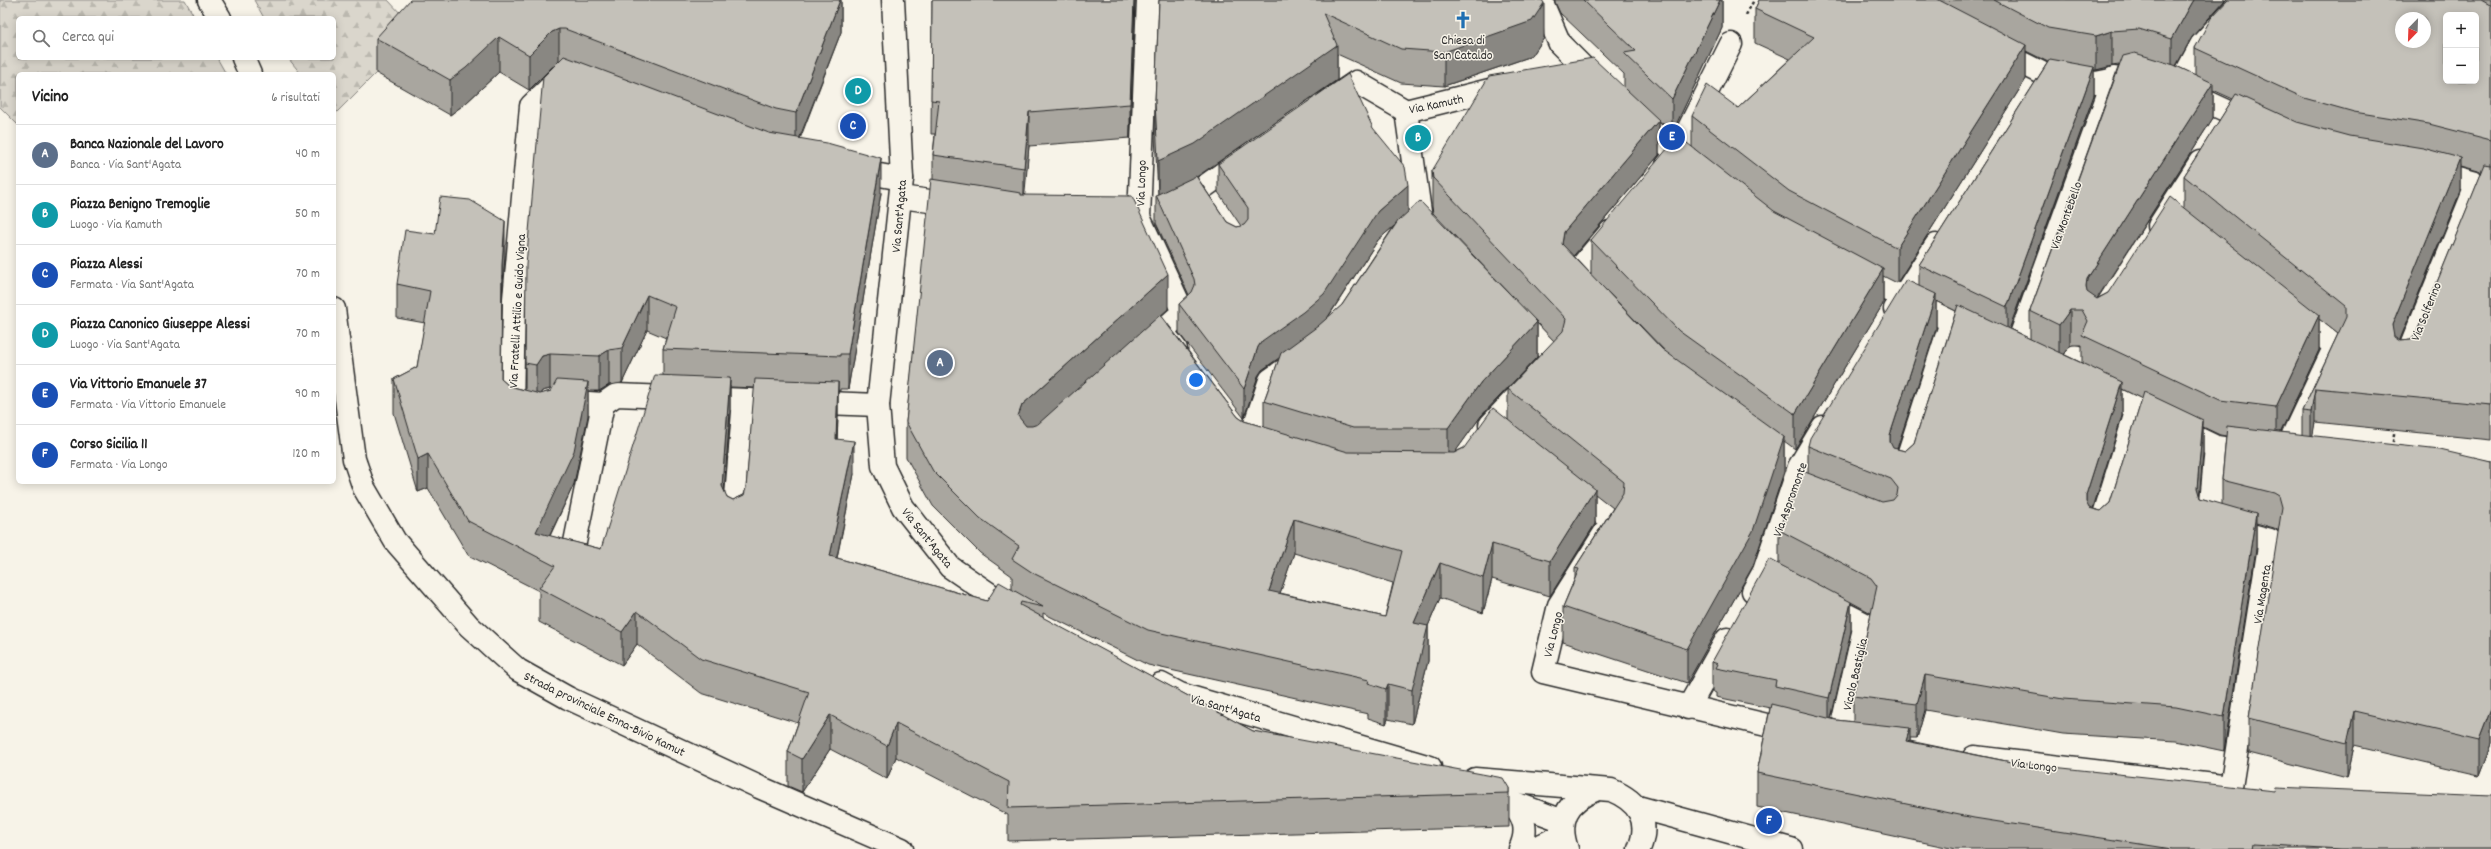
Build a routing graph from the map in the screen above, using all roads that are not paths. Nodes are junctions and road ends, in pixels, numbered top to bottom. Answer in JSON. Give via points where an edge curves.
{"nodes":[{"id":1,"x":209,"y":0,"type":"edge"},
{"id":2,"x":1148,"y":0,"type":"edge"},
{"id":3,"x":1541,"y":0,"type":"edge"},
{"id":4,"x":2242,"y":0,"type":"edge"},
{"id":5,"x":890,"y":5,"type":"edge"},
{"id":6,"x":219,"y":16,"type":"edge"},
{"id":7,"x":1980,"y":42,"type":"edge"},
{"id":8,"x":1731,"y":44,"type":"dead end"},
{"id":9,"x":244,"y":60,"type":"edge"},
{"id":10,"x":1583,"y":68,"type":"junction"},
{"id":11,"x":249,"y":72,"type":"edge"},
{"id":12,"x":1560,"y":74,"type":"edge"},
{"id":13,"x":2044,"y":74,"type":"junction"},
{"id":14,"x":2114,"y":78,"type":"junction"},
{"id":15,"x":1529,"y":81,"type":"edge"},
{"id":16,"x":583,"y":84,"type":"edge"},
{"id":17,"x":2178,"y":88,"type":"junction"},
{"id":18,"x":2032,"y":94,"type":"edge"},
{"id":19,"x":1406,"y":111,"type":"junction"},
{"id":20,"x":1310,"y":113,"type":"edge"},
{"id":21,"x":2231,"y":113,"type":"junction"},
{"id":22,"x":2272,"y":132,"type":"edge"},
{"id":23,"x":1259,"y":149,"type":"edge"},
{"id":24,"x":1676,"y":154,"type":"junction"},
{"id":25,"x":834,"y":167,"type":"edge"},
{"id":26,"x":2411,"y":167,"type":"edge"},
{"id":27,"x":1707,"y":178,"type":"edge"},
{"id":28,"x":1656,"y":179,"type":"edge"},
{"id":29,"x":2484,"y":185,"type":"edge"},
{"id":30,"x":902,"y":188,"type":"junction"},
{"id":31,"x":1201,"y":189,"type":"junction"},
{"id":32,"x":1213,"y":207,"type":"edge"},
{"id":33,"x":977,"y":208,"type":"edge"},
{"id":34,"x":2167,"y":214,"type":"junction"},
{"id":35,"x":1625,"y":215,"type":"edge"},
{"id":36,"x":1115,"y":217,"type":"edge"},
{"id":37,"x":1139,"y":217,"type":"junction"},
{"id":38,"x":1421,"y":219,"type":"junction"},
{"id":39,"x":1947,"y":226,"type":"edge"},
{"id":40,"x":2186,"y":228,"type":"edge"},
{"id":41,"x":1405,"y":233,"type":"edge"},
{"id":42,"x":1438,"y":236,"type":"edge"},
{"id":43,"x":2150,"y":240,"type":"edge"},
{"id":44,"x":1838,"y":266,"type":"edge"},
{"id":45,"x":1901,"y":299,"type":"junction"},
{"id":46,"x":2279,"y":302,"type":"edge"},
{"id":47,"x":1601,"y":303,"type":"edge"},
{"id":48,"x":1504,"y":305,"type":"edge"},
{"id":49,"x":1951,"y":322,"type":"junction"},
{"id":50,"x":336,"y":324,"type":"edge"},
{"id":51,"x":1885,"y":326,"type":"edge"},
{"id":52,"x":1162,"y":331,"type":"junction"},
{"id":53,"x":1145,"y":346,"type":"edge"},
{"id":54,"x":1311,"y":351,"type":"edge"},
{"id":55,"x":2015,"y":351,"type":"junction"},
{"id":56,"x":1186,"y":362,"type":"edge"},
{"id":57,"x":2404,"y":364,"type":"edge"},
{"id":58,"x":610,"y":399,"type":"junction"},
{"id":59,"x":744,"y":400,"type":"junction"},
{"id":60,"x":878,"y":405,"type":"junction"},
{"id":61,"x":1836,"y":406,"type":"edge"},
{"id":62,"x":2137,"y":409,"type":"junction"},
{"id":63,"x":1234,"y":425,"type":"edge"},
{"id":64,"x":1490,"y":425,"type":"junction"},
{"id":65,"x":1509,"y":440,"type":"edge"},
{"id":66,"x":1248,"y":444,"type":"junction"},
{"id":67,"x":1477,"y":444,"type":"edge"},
{"id":68,"x":2216,"y":447,"type":"junction"},
{"id":69,"x":1270,"y":450,"type":"edge"},
{"id":70,"x":1779,"y":453,"type":"edge"},
{"id":71,"x":2283,"y":456,"type":"junction"},
{"id":72,"x":2306,"y":459,"type":"edge"},
{"id":73,"x":1799,"y":467,"type":"junction"},
{"id":74,"x":1902,"y":474,"type":"edge"},
{"id":75,"x":1557,"y":478,"type":"edge"},
{"id":76,"x":1792,"y":488,"type":"junction"},
{"id":77,"x":1813,"y":496,"type":"edge"},
{"id":78,"x":734,"y":521,"type":"edge"},
{"id":79,"x":2098,"y":534,"type":"edge"},
{"id":80,"x":572,"y":558,"type":"edge"},
{"id":81,"x":1764,"y":571,"type":"junction"},
{"id":82,"x":1784,"y":582,"type":"edge"},
{"id":83,"x":1804,"y":592,"type":"edge"},
{"id":84,"x":1034,"y":623,"type":"edge"},
{"id":85,"x":1145,"y":677,"type":"edge"},
{"id":86,"x":1688,"y":708,"type":"junction"},
{"id":87,"x":1838,"y":742,"type":"junction"},
{"id":88,"x":1862,"y":744,"type":"edge"},
{"id":89,"x":1956,"y":755,"type":"edge"},
{"id":90,"x":1468,"y":778,"type":"junction"},
{"id":91,"x":2231,"y":787,"type":"junction"},
{"id":92,"x":2253,"y":789,"type":"edge"},
{"id":93,"x":1595,"y":790,"type":"junction"},
{"id":94,"x":1512,"y":802,"type":"junction"},
{"id":95,"x":1638,"y":808,"type":"junction"},
{"id":96,"x":1564,"y":835,"type":"edge"},
{"id":97,"x":902,"y":849,"type":"edge"},
{"id":98,"x":1520,"y":849,"type":"edge"},
{"id":99,"x":1533,"y":849,"type":"edge"},
{"id":100,"x":1639,"y":849,"type":"edge"},
{"id":101,"x":1791,"y":849,"type":"edge"}],
"edges":[{"from":1,"to":6,"type":"street"},
{"from":2,"to":37,"type":"street","name":"Via Longo"},
{"from":3,"to":10,"type":"street","via":[[1560,44]]},
{"from":4,"to":17,"type":"street","via":[[2201,45]]},
{"from":5,"to":30,"type":"street","name":"Via Sant'Agata"},
{"from":7,"to":13,"type":"street"},
{"from":8,"to":24,"type":"street"},
{"from":9,"to":11,"type":"street"},
{"from":10,"to":12,"type":"street"},
{"from":10,"to":24,"type":"street"},
{"from":13,"to":14,"type":"street","via":[[2096,83]]},
{"from":13,"to":18,"type":"street"},
{"from":14,"to":17,"type":"street","via":[[2136,74]]},
{"from":14,"to":55,"type":"street","name":"Via Montebello"},
{"from":15,"to":19,"type":"street","name":"Via Kamuth"},
{"from":16,"to":58,"type":"street","name":"Via Fratelli Attilio e Guido Vigna","via":[[561,76],[531,106],[514,299],[512,407],[543,415],[549,401]]},
{"from":17,"to":21,"type":"street"},
{"from":19,"to":20,"type":"street","name":"Via Kamuth","via":[[1356,82]]},
{"from":19,"to":38,"type":"street"},
{"from":21,"to":22,"type":"street"},
{"from":21,"to":34,"type":"street"},
{"from":23,"to":31,"type":"street"},
{"from":24,"to":27,"type":"street"},
{"from":24,"to":28,"type":"street"},
{"from":25,"to":30,"type":"street"},
{"from":26,"to":29,"type":"street"},
{"from":29,"to":57,"type":"street","name":"Via Solferino"},
{"from":30,"to":33,"type":"street"},
{"from":30,"to":60,"type":"street","name":"Via Sant'Agata"},
{"from":31,"to":32,"type":"street"},
{"from":31,"to":37,"type":"street"},
{"from":34,"to":40,"type":"street"},
{"from":34,"to":43,"type":"street"},
{"from":35,"to":47,"type":"street","via":[[1574,275]]},
{"from":36,"to":37,"type":"street"},
{"from":37,"to":52,"type":"street","name":"Via Longo","via":[[1184,312]]},
{"from":38,"to":41,"type":"street"},
{"from":38,"to":42,"type":"street"},
{"from":39,"to":45,"type":"street"},
{"from":44,"to":45,"type":"street"},
{"from":45,"to":49,"type":"street"},
{"from":45,"to":51,"type":"street"},
{"from":46,"to":71,"type":"street","via":[[2335,346]]},
{"from":48,"to":64,"type":"street","via":[[1554,357]]},
{"from":49,"to":55,"type":"street"},
{"from":49,"to":74,"type":"street"},
{"from":50,"to":97,"type":"street","name":"Strada provinciale Enna-Bivio Kamut","via":[[354,459],[364,488],[395,541],[469,626],[518,670],[568,698],[759,787]]},
{"from":52,"to":53,"type":"street"},
{"from":52,"to":56,"type":"street"},
{"from":54,"to":66,"type":"street","via":[[1270,380]]},
{"from":55,"to":62,"type":"street","via":[[2040,363],[2070,365]]},
{"from":58,"to":59,"type":"street","name":"Via Fratelli Attilio e Guido Vigna"},
{"from":58,"to":80,"type":"street"},
{"from":59,"to":60,"type":"street","name":"Via Fratelli Attilio e Guido Vigna"},
{"from":59,"to":78,"type":"street"},
{"from":60,"to":84,"type":"street","name":"Via Sant'Agata","via":[[883,466],[903,507],[950,567]]},
{"from":61,"to":73,"type":"street","name":"Via Aspromonte"},
{"from":62,"to":68,"type":"street"},
{"from":62,"to":79,"type":"street"},
{"from":63,"to":66,"type":"street"},
{"from":64,"to":65,"type":"street"},
{"from":64,"to":67,"type":"street"},
{"from":66,"to":69,"type":"street"},
{"from":68,"to":71,"type":"street"},
{"from":68,"to":91,"type":"street","name":"Via Magenta","via":[[2209,524],[2270,540]]},
{"from":70,"to":73,"type":"street"},
{"from":71,"to":72,"type":"street"},
{"from":73,"to":76,"type":"street","name":"Via Aspromonte"},
{"from":75,"to":86,"type":"street","name":"Via Longo","via":[[1612,521],[1559,605],[1543,672]]},
{"from":76,"to":77,"type":"street"},
{"from":76,"to":81,"type":"street","name":"Via Aspromonte"},
{"from":81,"to":82,"type":"street"},
{"from":81,"to":86,"type":"street","name":"Via Aspromonte"},
{"from":83,"to":87,"type":"street","name":"Vicolo Bastiglia","via":[[1865,624]]},
{"from":85,"to":90,"type":"street","name":"Via Sant'Agata","via":[[1180,694]]},
{"from":86,"to":87,"type":"street","name":"Via Longo"},
{"from":87,"to":88,"type":"street","name":"Via Longo"},
{"from":89,"to":91,"type":"street","name":"Via Longo"},
{"from":90,"to":93,"type":"street"},
{"from":90,"to":94,"type":"street"},
{"from":91,"to":92,"type":"street","name":"Via Longo"},
{"from":93,"to":95,"type":"street","via":[[1611,790],[1626,796]]},
{"from":93,"to":96,"type":"street","via":[[1581,796],[1570,806]]},
{"from":94,"to":96,"type":"street"},
{"from":94,"to":98,"type":"street","via":[[1523,818],[1525,838]]},
{"from":95,"to":100,"type":"street","via":[[1644,822],[1643,839]]},
{"from":95,"to":101,"type":"street"},
{"from":96,"to":99,"type":"street"}]}
